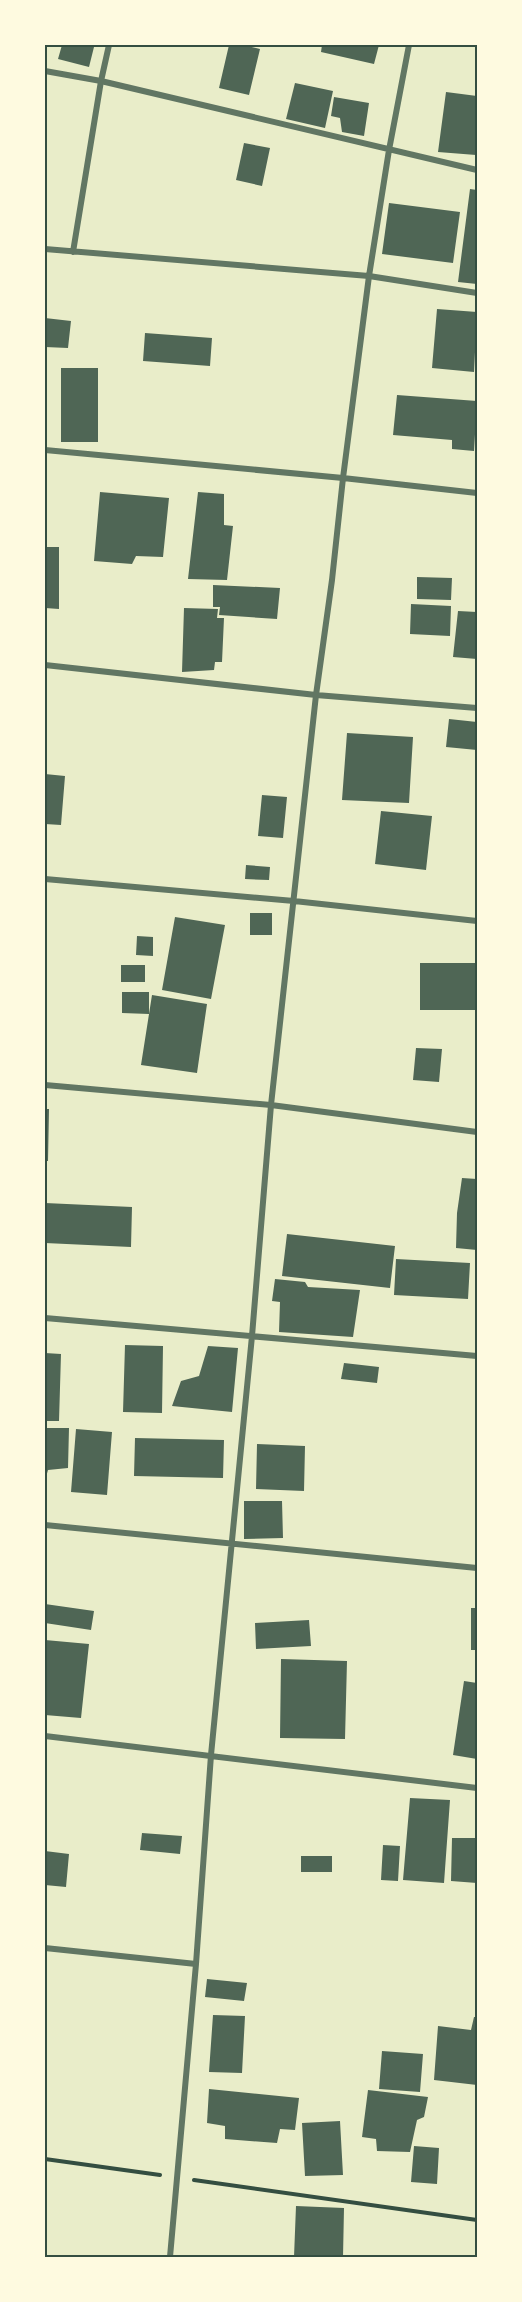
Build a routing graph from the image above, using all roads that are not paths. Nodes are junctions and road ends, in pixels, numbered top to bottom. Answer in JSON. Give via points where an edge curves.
{"nodes":[{"id":1,"x":109,"y":45,"type":"edge"},
{"id":2,"x":409,"y":45,"type":"edge"},
{"id":3,"x":45,"y":70,"type":"edge"},
{"id":4,"x":101,"y":81,"type":"junction"},
{"id":5,"x":389,"y":150,"type":"junction"},
{"id":6,"x":477,"y":170,"type":"edge"},
{"id":7,"x":45,"y":249,"type":"edge"},
{"id":8,"x":73,"y":252,"type":"junction"},
{"id":9,"x":369,"y":276,"type":"junction"},
{"id":10,"x":477,"y":294,"type":"edge"},
{"id":11,"x":45,"y":450,"type":"edge"},
{"id":12,"x":343,"y":478,"type":"junction"},
{"id":13,"x":477,"y":492,"type":"edge"},
{"id":14,"x":45,"y":665,"type":"edge"},
{"id":15,"x":316,"y":695,"type":"junction"},
{"id":16,"x":477,"y":708,"type":"edge"},
{"id":17,"x":45,"y":879,"type":"edge"},
{"id":18,"x":294,"y":901,"type":"junction"},
{"id":19,"x":477,"y":921,"type":"edge"},
{"id":20,"x":45,"y":1085,"type":"edge"},
{"id":21,"x":271,"y":1105,"type":"junction"},
{"id":22,"x":477,"y":1132,"type":"edge"},
{"id":23,"x":45,"y":1318,"type":"edge"},
{"id":24,"x":252,"y":1336,"type":"junction"},
{"id":25,"x":477,"y":1356,"type":"edge"},
{"id":26,"x":45,"y":1525,"type":"edge"},
{"id":27,"x":231,"y":1544,"type":"junction"},
{"id":28,"x":477,"y":1568,"type":"edge"},
{"id":29,"x":45,"y":1736,"type":"edge"},
{"id":30,"x":211,"y":1755,"type":"junction"},
{"id":31,"x":477,"y":1788,"type":"edge"},
{"id":32,"x":45,"y":1948,"type":"edge"},
{"id":33,"x":196,"y":1964,"type":"junction"},
{"id":34,"x":170,"y":2257,"type":"edge"}],
"edges":[{"from":1,"to":4,"type":"street"},
{"from":2,"to":5,"type":"street"},
{"from":3,"to":4,"type":"street"},
{"from":4,"to":5,"type":"street"},
{"from":4,"to":8,"type":"street"},
{"from":5,"to":6,"type":"street"},
{"from":5,"to":9,"type":"street"},
{"from":7,"to":8,"type":"street"},
{"from":8,"to":9,"type":"street"},
{"from":9,"to":10,"type":"street"},
{"from":9,"to":12,"type":"street"},
{"from":11,"to":12,"type":"street"},
{"from":12,"to":13,"type":"street"},
{"from":12,"to":15,"type":"street"},
{"from":14,"to":15,"type":"street"},
{"from":15,"to":16,"type":"street"},
{"from":15,"to":18,"type":"street"},
{"from":17,"to":18,"type":"street"},
{"from":18,"to":19,"type":"street"},
{"from":18,"to":21,"type":"street"},
{"from":20,"to":21,"type":"street"},
{"from":21,"to":22,"type":"street"},
{"from":21,"to":24,"type":"street"},
{"from":23,"to":24,"type":"street"},
{"from":24,"to":25,"type":"street"},
{"from":24,"to":27,"type":"street"},
{"from":26,"to":27,"type":"street"},
{"from":27,"to":28,"type":"street"},
{"from":27,"to":30,"type":"street"},
{"from":29,"to":30,"type":"street"},
{"from":30,"to":31,"type":"street"},
{"from":30,"to":33,"type":"street"},
{"from":32,"to":33,"type":"street"},
{"from":33,"to":34,"type":"street"}]}
